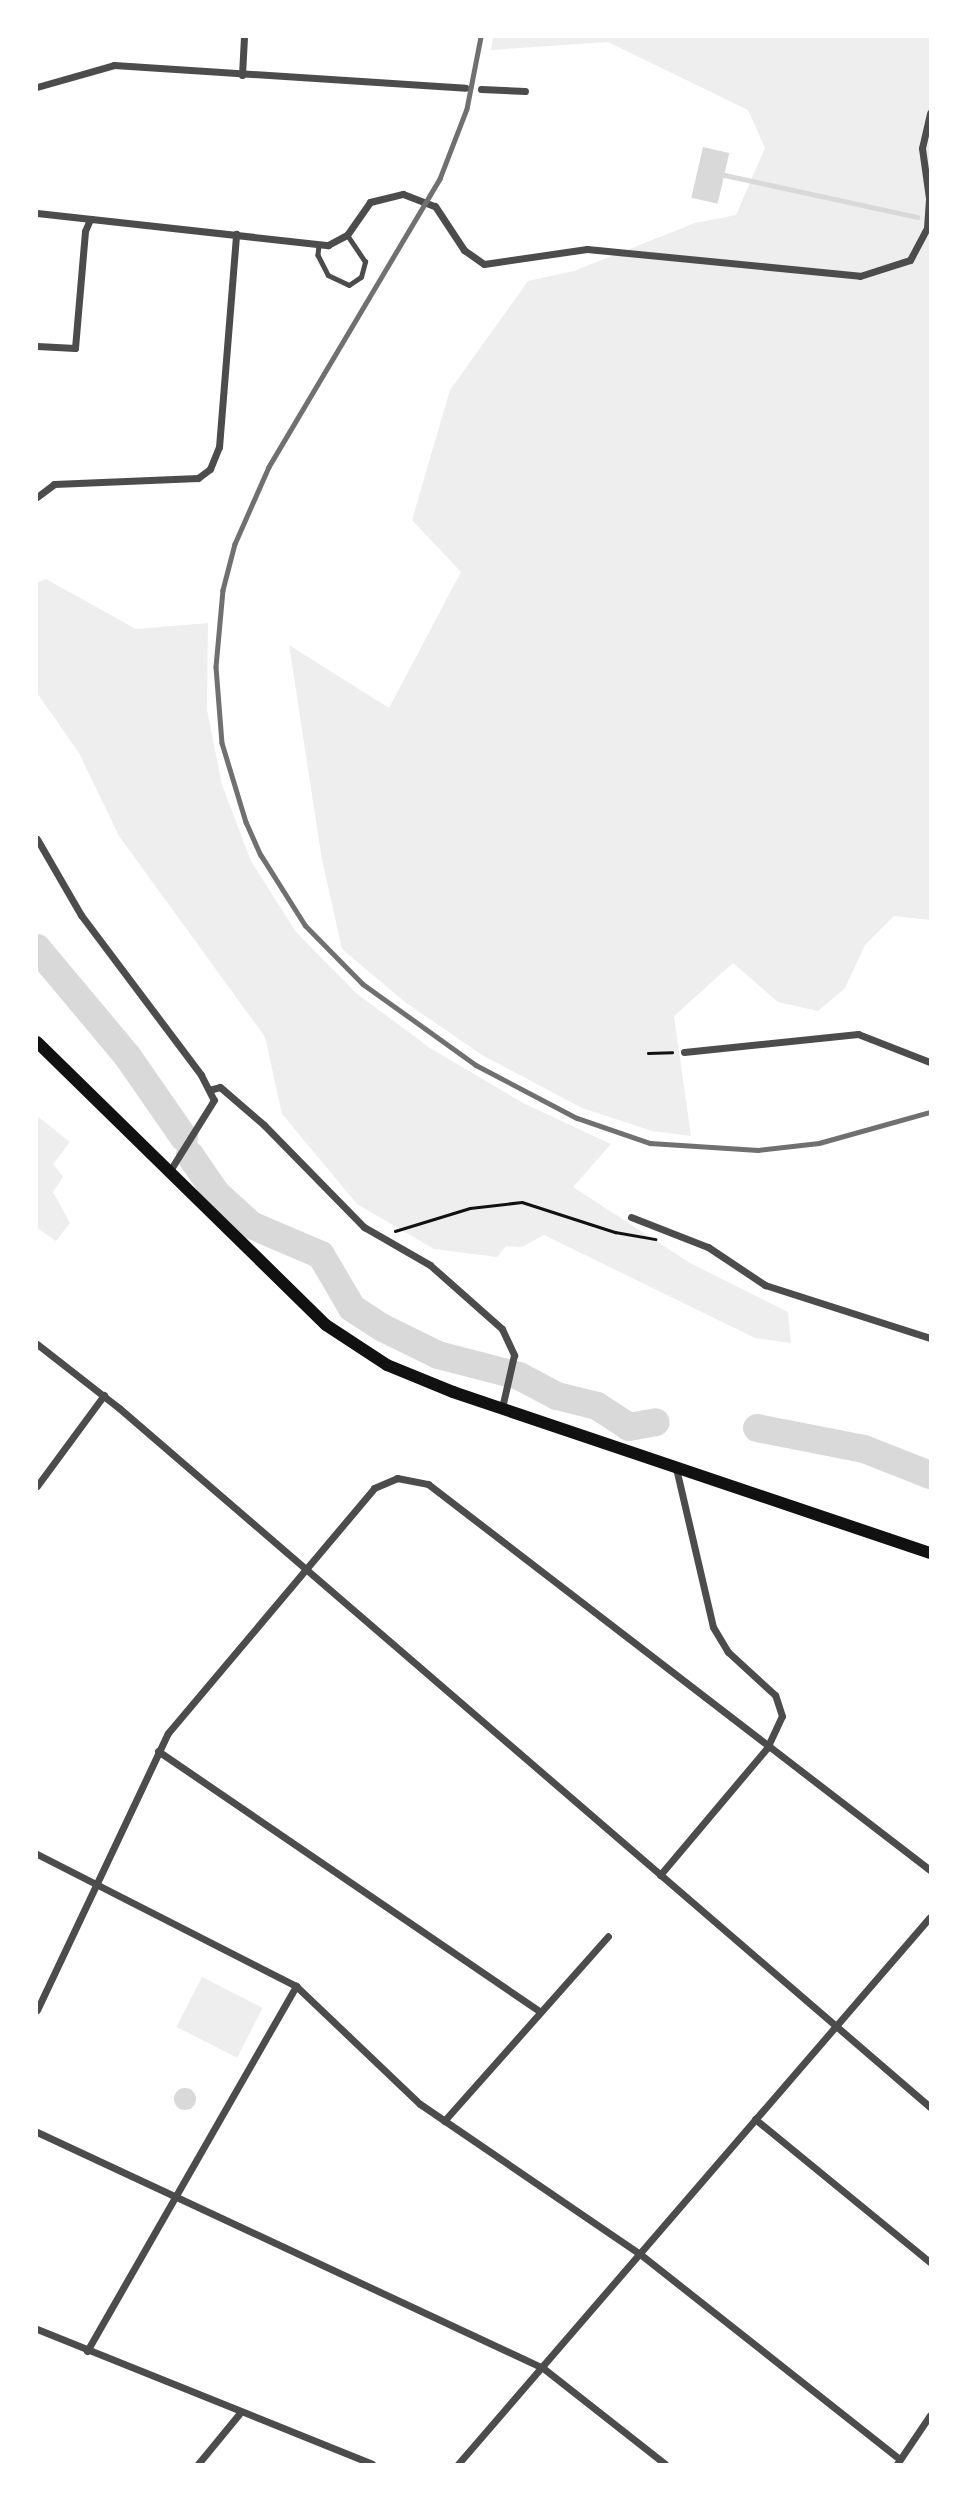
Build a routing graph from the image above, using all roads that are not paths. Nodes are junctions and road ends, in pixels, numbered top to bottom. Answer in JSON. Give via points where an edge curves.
{"nodes":[{"id":1,"x":244,"y":37,"type":"edge"},
{"id":2,"x":242,"y":75,"type":"junction"},
{"id":3,"x":37,"y":87,"type":"edge"},
{"id":4,"x":465,"y":88,"type":"dead end"},
{"id":5,"x":481,"y":89,"type":"dead end"},
{"id":6,"x":525,"y":91,"type":"dead end"},
{"id":7,"x":930,"y":113,"type":"edge"},
{"id":8,"x":37,"y":213,"type":"edge"},
{"id":9,"x":90,"y":219,"type":"junction"},
{"id":10,"x":236,"y":234,"type":"junction"},
{"id":11,"x":347,"y":234,"type":"junction"},
{"id":12,"x":319,"y":245,"type":"junction"},
{"id":13,"x":37,"y":346,"type":"edge"},
{"id":14,"x":37,"y":497,"type":"edge"},
{"id":15,"x":37,"y":839,"type":"edge"},
{"id":16,"x":37,"y":1042,"type":"edge"},
{"id":17,"x":684,"y":1052,"type":"road end"},
{"id":18,"x":930,"y":1062,"type":"edge"},
{"id":19,"x":209,"y":1090,"type":"junction"},
{"id":20,"x":169,"y":1172,"type":"junction"},
{"id":21,"x":631,"y":1217,"type":"dead end"},
{"id":22,"x":930,"y":1338,"type":"edge"},
{"id":23,"x":37,"y":1344,"type":"edge"},
{"id":24,"x":104,"y":1395,"type":"junction"},
{"id":25,"x":502,"y":1408,"type":"junction"},
{"id":26,"x":676,"y":1467,"type":"junction"},
{"id":27,"x":37,"y":1486,"type":"edge"},
{"id":28,"x":930,"y":1553,"type":"edge"},
{"id":29,"x":307,"y":1568,"type":"junction"},
{"id":30,"x":767,"y":1748,"type":"junction"},
{"id":31,"x":158,"y":1751,"type":"junction"},
{"id":32,"x":37,"y":1854,"type":"edge"},
{"id":33,"x":930,"y":1870,"type":"edge"},
{"id":34,"x":660,"y":1875,"type":"junction"},
{"id":35,"x":97,"y":1884,"type":"junction"},
{"id":36,"x":930,"y":1917,"type":"edge"},
{"id":37,"x":608,"y":1936,"type":"dead end"},
{"id":38,"x":296,"y":1986,"type":"junction"},
{"id":39,"x":37,"y":2010,"type":"edge"},
{"id":40,"x":540,"y":2012,"type":"junction"},
{"id":41,"x":836,"y":2026,"type":"junction"},
{"id":42,"x":930,"y":2107,"type":"edge"},
{"id":43,"x":755,"y":2119,"type":"junction"},
{"id":44,"x":443,"y":2121,"type":"junction"},
{"id":45,"x":37,"y":2132,"type":"edge"},
{"id":46,"x":175,"y":2196,"type":"junction"},
{"id":47,"x":640,"y":2254,"type":"junction"},
{"id":48,"x":930,"y":2262,"type":"edge"},
{"id":49,"x":37,"y":2329,"type":"edge"},
{"id":50,"x":87,"y":2351,"type":"junction"},
{"id":51,"x":543,"y":2368,"type":"junction"},
{"id":52,"x":239,"y":2414,"type":"junction"},
{"id":53,"x":930,"y":2415,"type":"edge"},
{"id":54,"x":899,"y":2461,"type":"edge"},
{"id":55,"x":198,"y":2464,"type":"edge"},
{"id":56,"x":372,"y":2464,"type":"edge"},
{"id":57,"x":458,"y":2464,"type":"edge"},
{"id":58,"x":665,"y":2464,"type":"edge"}],
"edges":[{"from":1,"to":2,"type":"street"},
{"from":2,"to":3,"type":"street","via":[[114,65]]},
{"from":2,"to":4,"type":"street"},
{"from":5,"to":6,"type":"street"},
{"from":7,"to":11,"type":"street","via":[[922,148],[929,198],[927,228],[910,260],[884,272],[816,274],[587,249],[484,264],[464,250],[435,206],[403,194],[370,202]]},
{"from":8,"to":9,"type":"street"},
{"from":9,"to":10,"type":"street"},
{"from":9,"to":13,"type":"street","via":[[85,231],[75,348]]},
{"from":10,"to":12,"type":"street"},
{"from":10,"to":14,"type":"street","via":[[219,447],[211,469],[198,478],[54,484]]},
{"from":11,"to":12,"type":"street","via":[[334,244]]},
{"from":11,"to":12,"type":"lane","via":[[365,262],[361,277],[349,285],[328,275],[318,255]]},
{"from":15,"to":19,"type":"street","via":[[118,968]]},
{"from":16,"to":20,"type":"main road"},
{"from":17,"to":18,"type":"street","via":[[858,1034]]},
{"from":19,"to":20,"type":"street","via":[[214,1100],[211,1110]]},
{"from":19,"to":25,"type":"street","via":[[220,1087],[364,1227],[430,1265],[502,1329],[512,1346],[514,1366]]},
{"from":20,"to":25,"type":"main road","via":[[348,1342],[387,1364]]},
{"from":21,"to":22,"type":"street","via":[[708,1247],[765,1285]]},
{"from":23,"to":24,"type":"street"},
{"from":24,"to":27,"type":"street"},
{"from":24,"to":29,"type":"street"},
{"from":25,"to":26,"type":"main road"},
{"from":26,"to":28,"type":"main road"},
{"from":26,"to":30,"type":"street","via":[[712,1627],[728,1652],[775,1695],[782,1716]]},
{"from":29,"to":30,"type":"street","via":[[374,1488],[397,1478],[415,1479],[437,1491]]},
{"from":29,"to":31,"type":"street","via":[[194,1699]]},
{"from":29,"to":34,"type":"street"},
{"from":30,"to":33,"type":"street"},
{"from":30,"to":34,"type":"street"},
{"from":31,"to":35,"type":"street"},
{"from":31,"to":40,"type":"street"},
{"from":32,"to":35,"type":"street"},
{"from":34,"to":41,"type":"street"},
{"from":35,"to":38,"type":"street"},
{"from":35,"to":39,"type":"street"},
{"from":36,"to":41,"type":"street"},
{"from":37,"to":40,"type":"street"},
{"from":38,"to":44,"type":"street"},
{"from":38,"to":46,"type":"street"},
{"from":40,"to":44,"type":"street"},
{"from":41,"to":42,"type":"street"},
{"from":41,"to":43,"type":"street"},
{"from":43,"to":47,"type":"street"},
{"from":43,"to":48,"type":"street"},
{"from":44,"to":47,"type":"street"},
{"from":45,"to":46,"type":"street"},
{"from":46,"to":50,"type":"street"},
{"from":46,"to":51,"type":"street"},
{"from":47,"to":51,"type":"street"},
{"from":47,"to":54,"type":"street"},
{"from":49,"to":50,"type":"street"},
{"from":50,"to":52,"type":"street"},
{"from":51,"to":57,"type":"street"},
{"from":51,"to":58,"type":"street"},
{"from":52,"to":55,"type":"street"},
{"from":52,"to":56,"type":"street"},
{"from":53,"to":54,"type":"street"}]}
